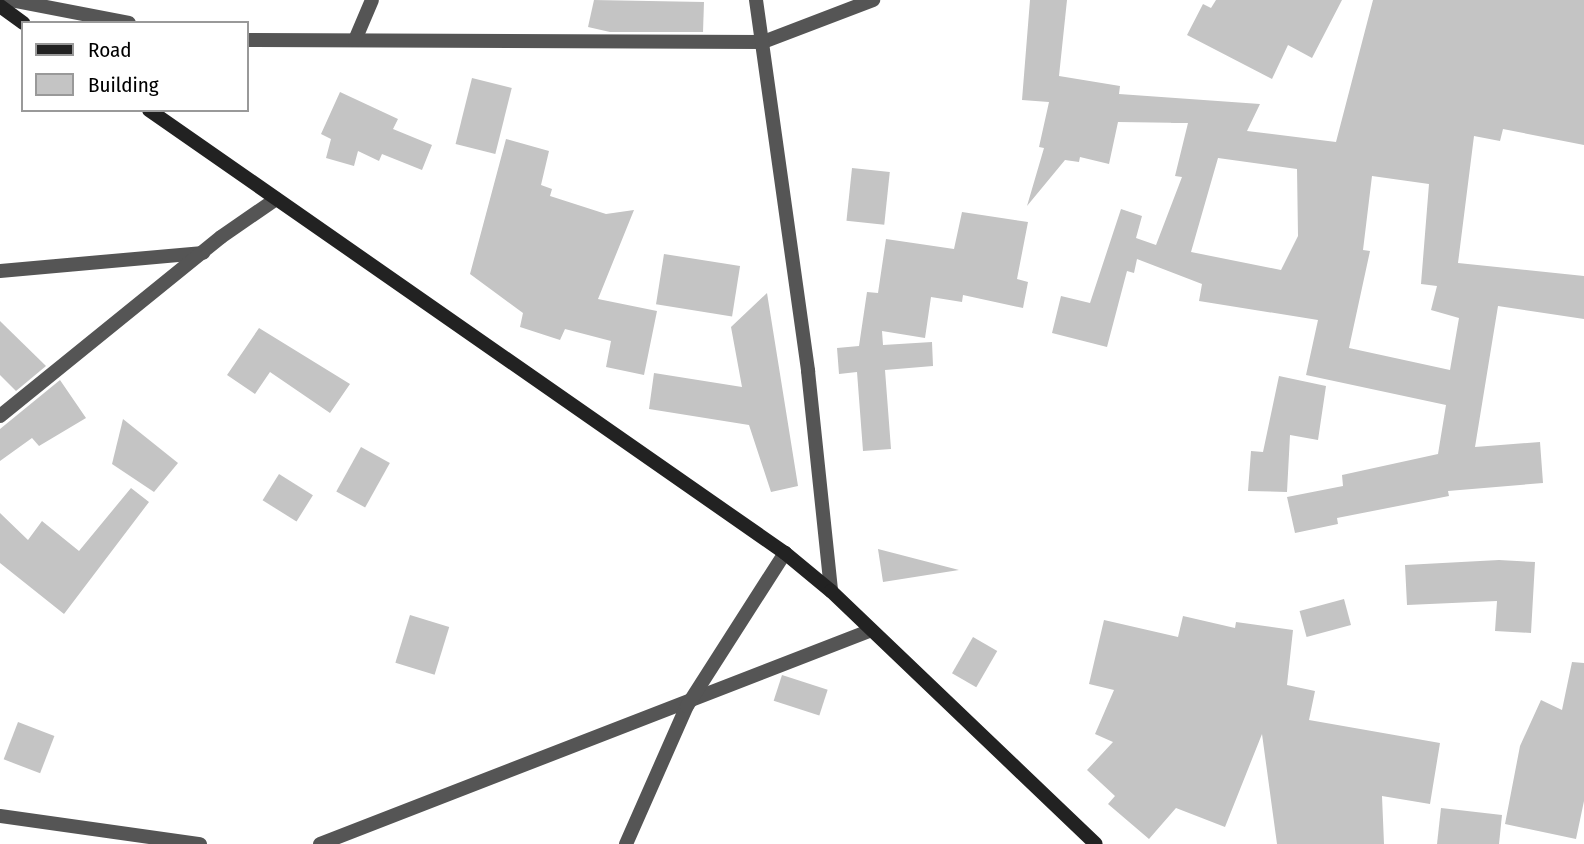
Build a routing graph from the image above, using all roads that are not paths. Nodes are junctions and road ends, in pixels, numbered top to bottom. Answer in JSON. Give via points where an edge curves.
{"nodes":[{"id":1,"x":10,"y":0,"type":"edge"},
{"id":2,"x":372,"y":0,"type":"edge"},
{"id":3,"x":756,"y":0,"type":"edge"},
{"id":4,"x":873,"y":0,"type":"edge"},
{"id":5,"x":67,"y":4,"type":"edge"},
{"id":6,"x":0,"y":6,"type":"edge"},
{"id":7,"x":122,"y":21,"type":"edge"},
{"id":8,"x":21,"y":22,"type":"edge"},
{"id":9,"x":248,"y":40,"type":"edge"},
{"id":10,"x":355,"y":40,"type":"junction"},
{"id":11,"x":763,"y":42,"type":"junction"},
{"id":12,"x":152,"y":112,"type":"edge"},
{"id":13,"x":276,"y":199,"type":"junction"},
{"id":14,"x":203,"y":253,"type":"junction"},
{"id":15,"x":0,"y":271,"type":"edge"},
{"id":16,"x":0,"y":416,"type":"edge"},
{"id":17,"x":785,"y":553,"type":"junction"},
{"id":18,"x":831,"y":591,"type":"junction"},
{"id":19,"x":869,"y":631,"type":"junction"},
{"id":20,"x":687,"y":706,"type":"junction"},
{"id":21,"x":0,"y":816,"type":"edge"},
{"id":22,"x":200,"y":844,"type":"edge"},
{"id":23,"x":320,"y":844,"type":"edge"},
{"id":24,"x":626,"y":844,"type":"edge"},
{"id":25,"x":1096,"y":844,"type":"edge"}],
"edges":[{"from":1,"to":5,"type":"street"},
{"from":2,"to":10,"type":"street"},
{"from":3,"to":11,"type":"street"},
{"from":4,"to":11,"type":"street"},
{"from":5,"to":7,"type":"street"},
{"from":6,"to":8,"type":"main road"},
{"from":9,"to":10,"type":"street"},
{"from":10,"to":11,"type":"street"},
{"from":11,"to":18,"type":"street","via":[[808,371]]},
{"from":12,"to":13,"type":"main road"},
{"from":13,"to":14,"type":"street"},
{"from":13,"to":17,"type":"main road"},
{"from":14,"to":15,"type":"street"},
{"from":14,"to":16,"type":"street"},
{"from":17,"to":18,"type":"main road"},
{"from":17,"to":20,"type":"street"},
{"from":18,"to":19,"type":"main road"},
{"from":19,"to":20,"type":"street"},
{"from":19,"to":25,"type":"main road"},
{"from":20,"to":23,"type":"street"},
{"from":20,"to":24,"type":"street"},
{"from":21,"to":22,"type":"street"}]}
